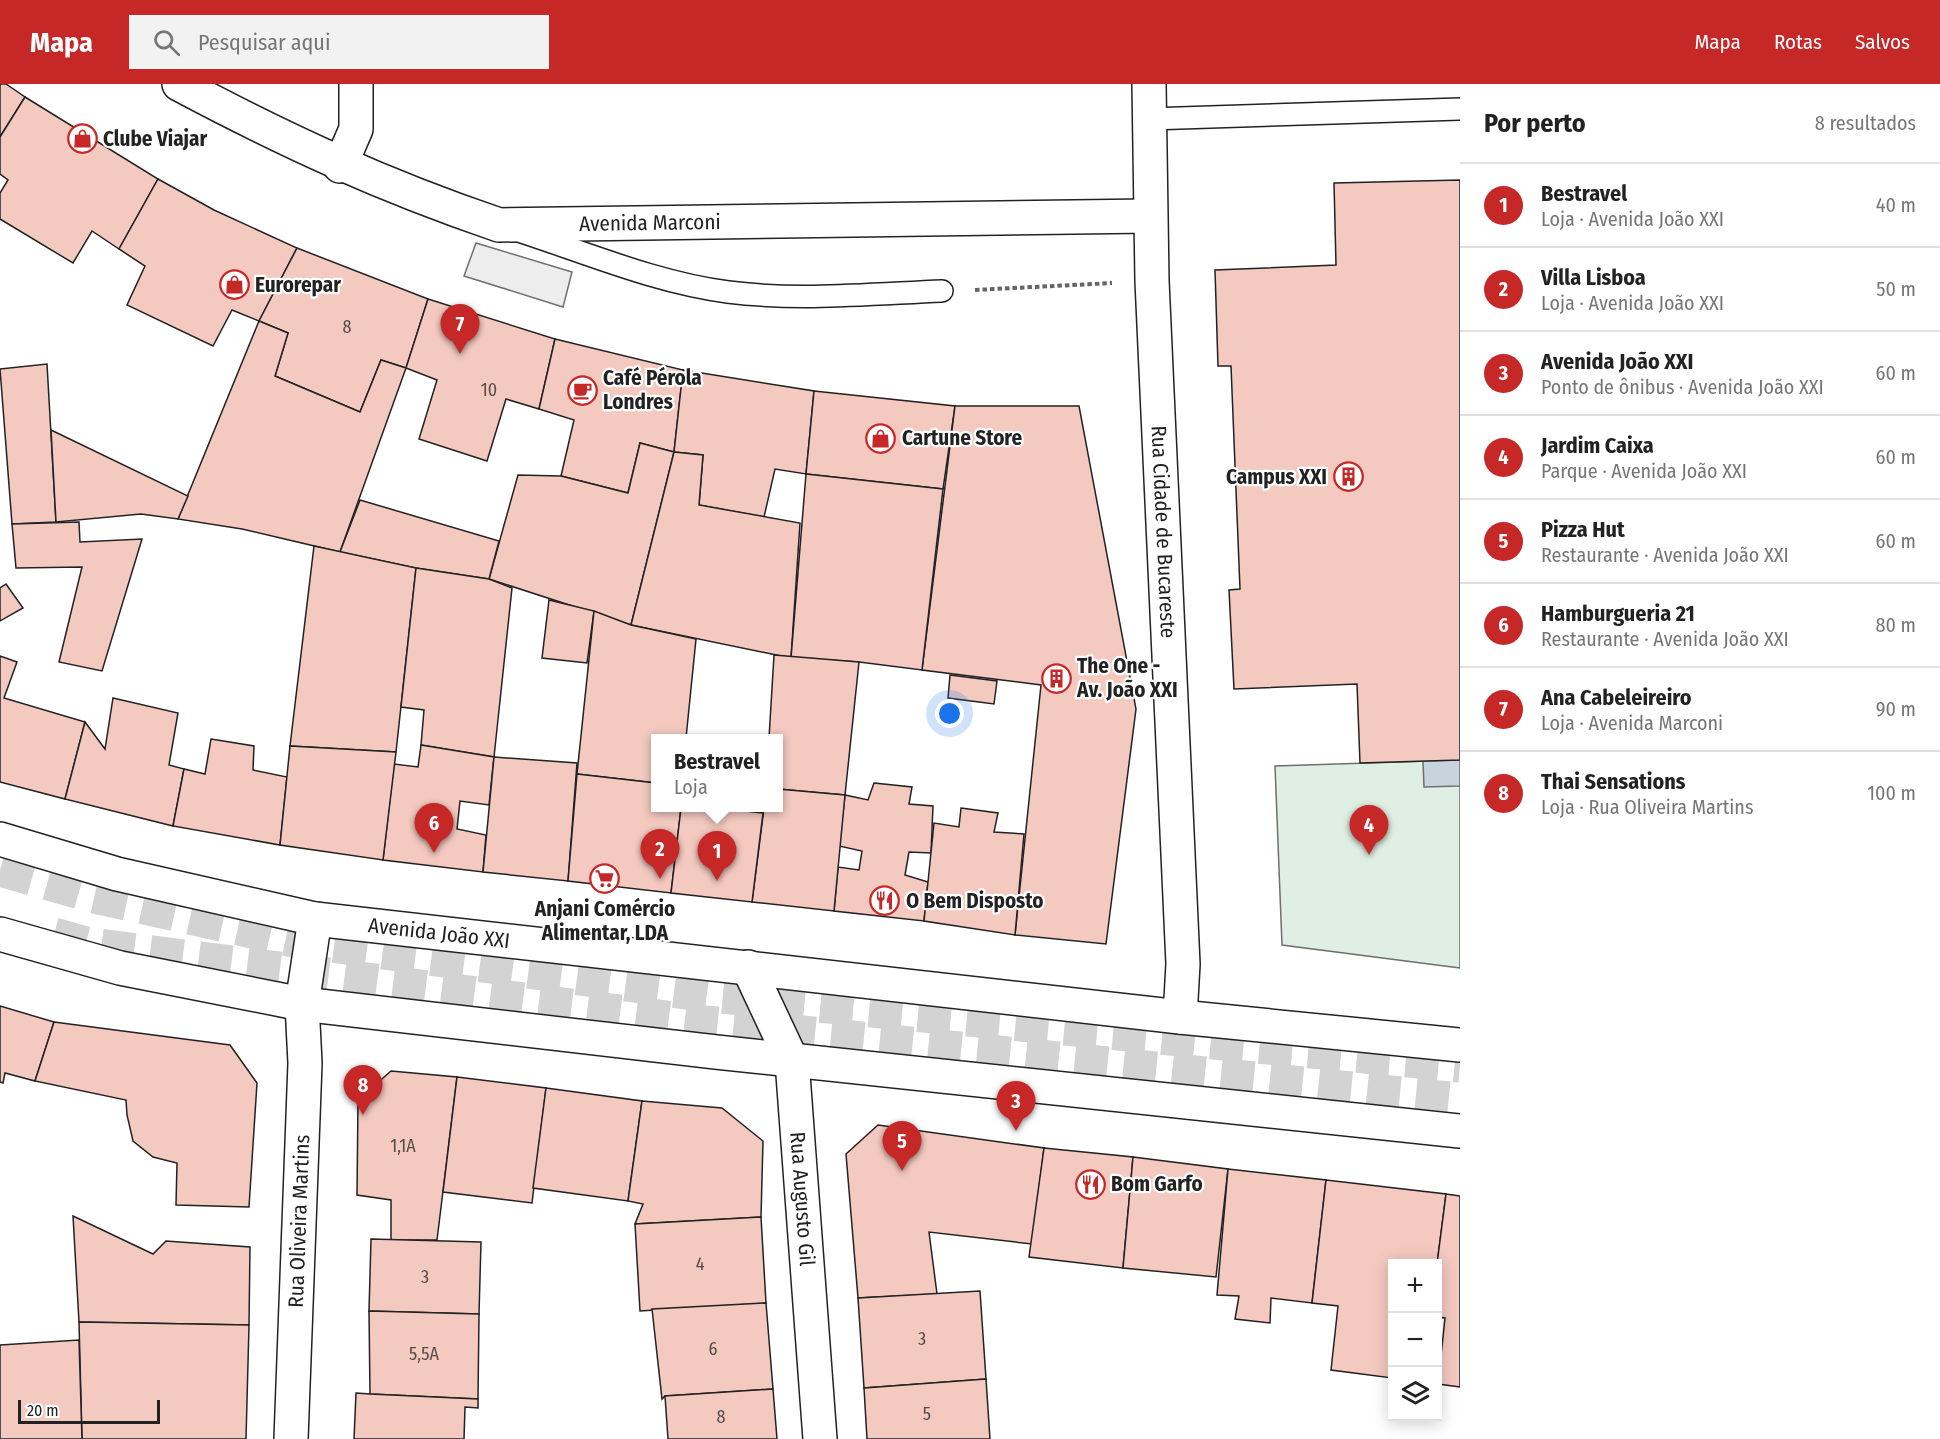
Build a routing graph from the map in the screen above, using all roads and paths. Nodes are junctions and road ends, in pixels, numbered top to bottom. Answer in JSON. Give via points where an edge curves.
{"nodes":[{"id":1,"x":179,"y":84,"type":"edge"},
{"id":2,"x":356,"y":84,"type":"edge"},
{"id":3,"x":1149,"y":84,"type":"edge"},
{"id":4,"x":1460,"y":109,"type":"edge"},
{"id":5,"x":1149,"y":119,"type":"junction"},
{"id":6,"x":340,"y":166,"type":"junction"},
{"id":7,"x":1150,"y":216,"type":"junction"},
{"id":8,"x":499,"y":225,"type":"junction"},
{"id":9,"x":1152,"y":281,"type":"junction"},
{"id":10,"x":942,"y":291,"type":"joint"},
{"id":11,"x":0,"y":839,"type":"edge"},
{"id":12,"x":315,"y":919,"type":"junction"},
{"id":13,"x":0,"y":934,"type":"edge"},
{"id":14,"x":748,"y":967,"type":"junction"},
{"id":15,"x":302,"y":1004,"type":"junction"},
{"id":16,"x":1180,"y":1017,"type":"junction"},
{"id":17,"x":1460,"y":1045,"type":"edge"},
{"id":18,"x":792,"y":1060,"type":"junction"},
{"id":19,"x":1460,"y":1131,"type":"edge"},
{"id":20,"x":291,"y":1439,"type":"edge"},
{"id":21,"x":820,"y":1439,"type":"edge"}],
"edges":[{"from":1,"to":6,"type":"main road","name":"Avenida Marconi"},
{"from":2,"to":6,"type":"main road","via":[[356,129]]},
{"from":3,"to":5,"type":"main road","name":"Rua Cidade de Bucareste"},
{"from":4,"to":5,"type":"lane"},
{"from":5,"to":7,"type":"main road","name":"Rua Cidade de Bucareste"},
{"from":6,"to":8,"type":"main road","name":"Avenida Marconi"},
{"from":7,"to":8,"type":"main road","name":"Avenida Marconi"},
{"from":7,"to":9,"type":"main road","name":"Rua Cidade de Bucareste"},
{"from":8,"to":10,"type":"lane","via":[[636,270],[726,292],[804,296]]},
{"from":9,"to":10,"type":"path"},
{"from":9,"to":16,"type":"main road","name":"Rua Cidade de Bucareste","via":[[1183,964]]},
{"from":11,"to":12,"type":"main road","name":"Avenida João XXI","via":[[117,874]]},
{"from":12,"to":14,"type":"main road","name":"Avenida João XXI"},
{"from":12,"to":15,"type":"main road","name":"Rua Oliveira Martins"},
{"from":13,"to":15,"type":"main road","via":[[120,968]]},
{"from":14,"to":16,"type":"main road","name":"Avenida João XXI"},
{"from":14,"to":18,"type":"main road","name":"Rua Augusto Gil"},
{"from":15,"to":18,"type":"main road"},
{"from":15,"to":20,"type":"main road","name":"Rua Oliveira Martins","via":[[305,1063]]},
{"from":16,"to":17,"type":"main road","name":"Avenida João XXI"},
{"from":18,"to":19,"type":"main road"},
{"from":18,"to":21,"type":"main road","name":"Rua Augusto Gil"}]}
